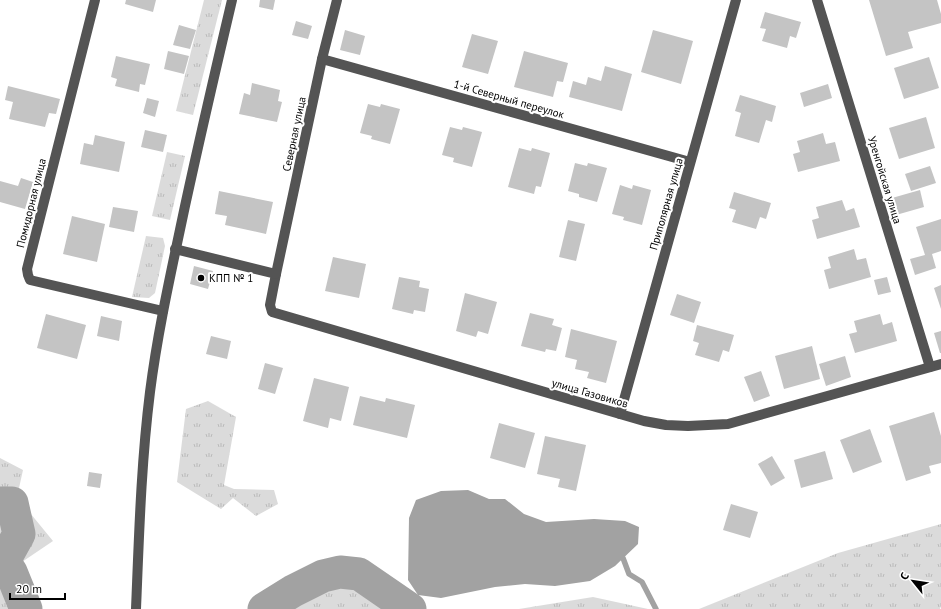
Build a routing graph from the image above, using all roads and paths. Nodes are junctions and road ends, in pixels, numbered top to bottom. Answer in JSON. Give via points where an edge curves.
{"nodes":[{"id":1,"x":95,"y":0,"type":"edge"},
{"id":2,"x":232,"y":0,"type":"edge"},
{"id":3,"x":337,"y":0,"type":"edge"},
{"id":4,"x":736,"y":0,"type":"edge"},
{"id":5,"x":817,"y":0,"type":"edge"},
{"id":6,"x":322,"y":59,"type":"junction"},
{"id":7,"x":690,"y":162,"type":"junction"},
{"id":8,"x":176,"y":249,"type":"junction"},
{"id":9,"x":276,"y":274,"type":"junction"},
{"id":10,"x":163,"y":311,"type":"junction"},
{"id":11,"x":941,"y":364,"type":"edge"},
{"id":12,"x":930,"y":367,"type":"junction"},
{"id":13,"x":620,"y":414,"type":"junction"},
{"id":14,"x":136,"y":609,"type":"edge"}],
"edges":[{"from":1,"to":10,"type":"street","name":"Помидорная улица","via":[[27,269],[28,275],[30,280]]},
{"from":2,"to":8,"type":"street"},
{"from":3,"to":6,"type":"street","name":"Северная улица"},
{"from":4,"to":7,"type":"street","name":"Приполярная улица"},
{"from":5,"to":12,"type":"street","name":"Уренгойская улица"},
{"from":6,"to":7,"type":"street","name":"1-й Северный переулок"},
{"from":6,"to":9,"type":"street","name":"Северная улица"},
{"from":7,"to":13,"type":"street","name":"Приполярная улица"},
{"from":8,"to":9,"type":"street"},
{"from":8,"to":10,"type":"street"},
{"from":9,"to":13,"type":"street","name":"улица Газовиков","via":[[270,305],[272,312]]},
{"from":10,"to":14,"type":"street","via":[[148,415]]},
{"from":11,"to":12,"type":"street","name":"улица Газовиков"},
{"from":12,"to":13,"type":"street","name":"улица Газовиков","via":[[728,424],[666,425]]}]}
